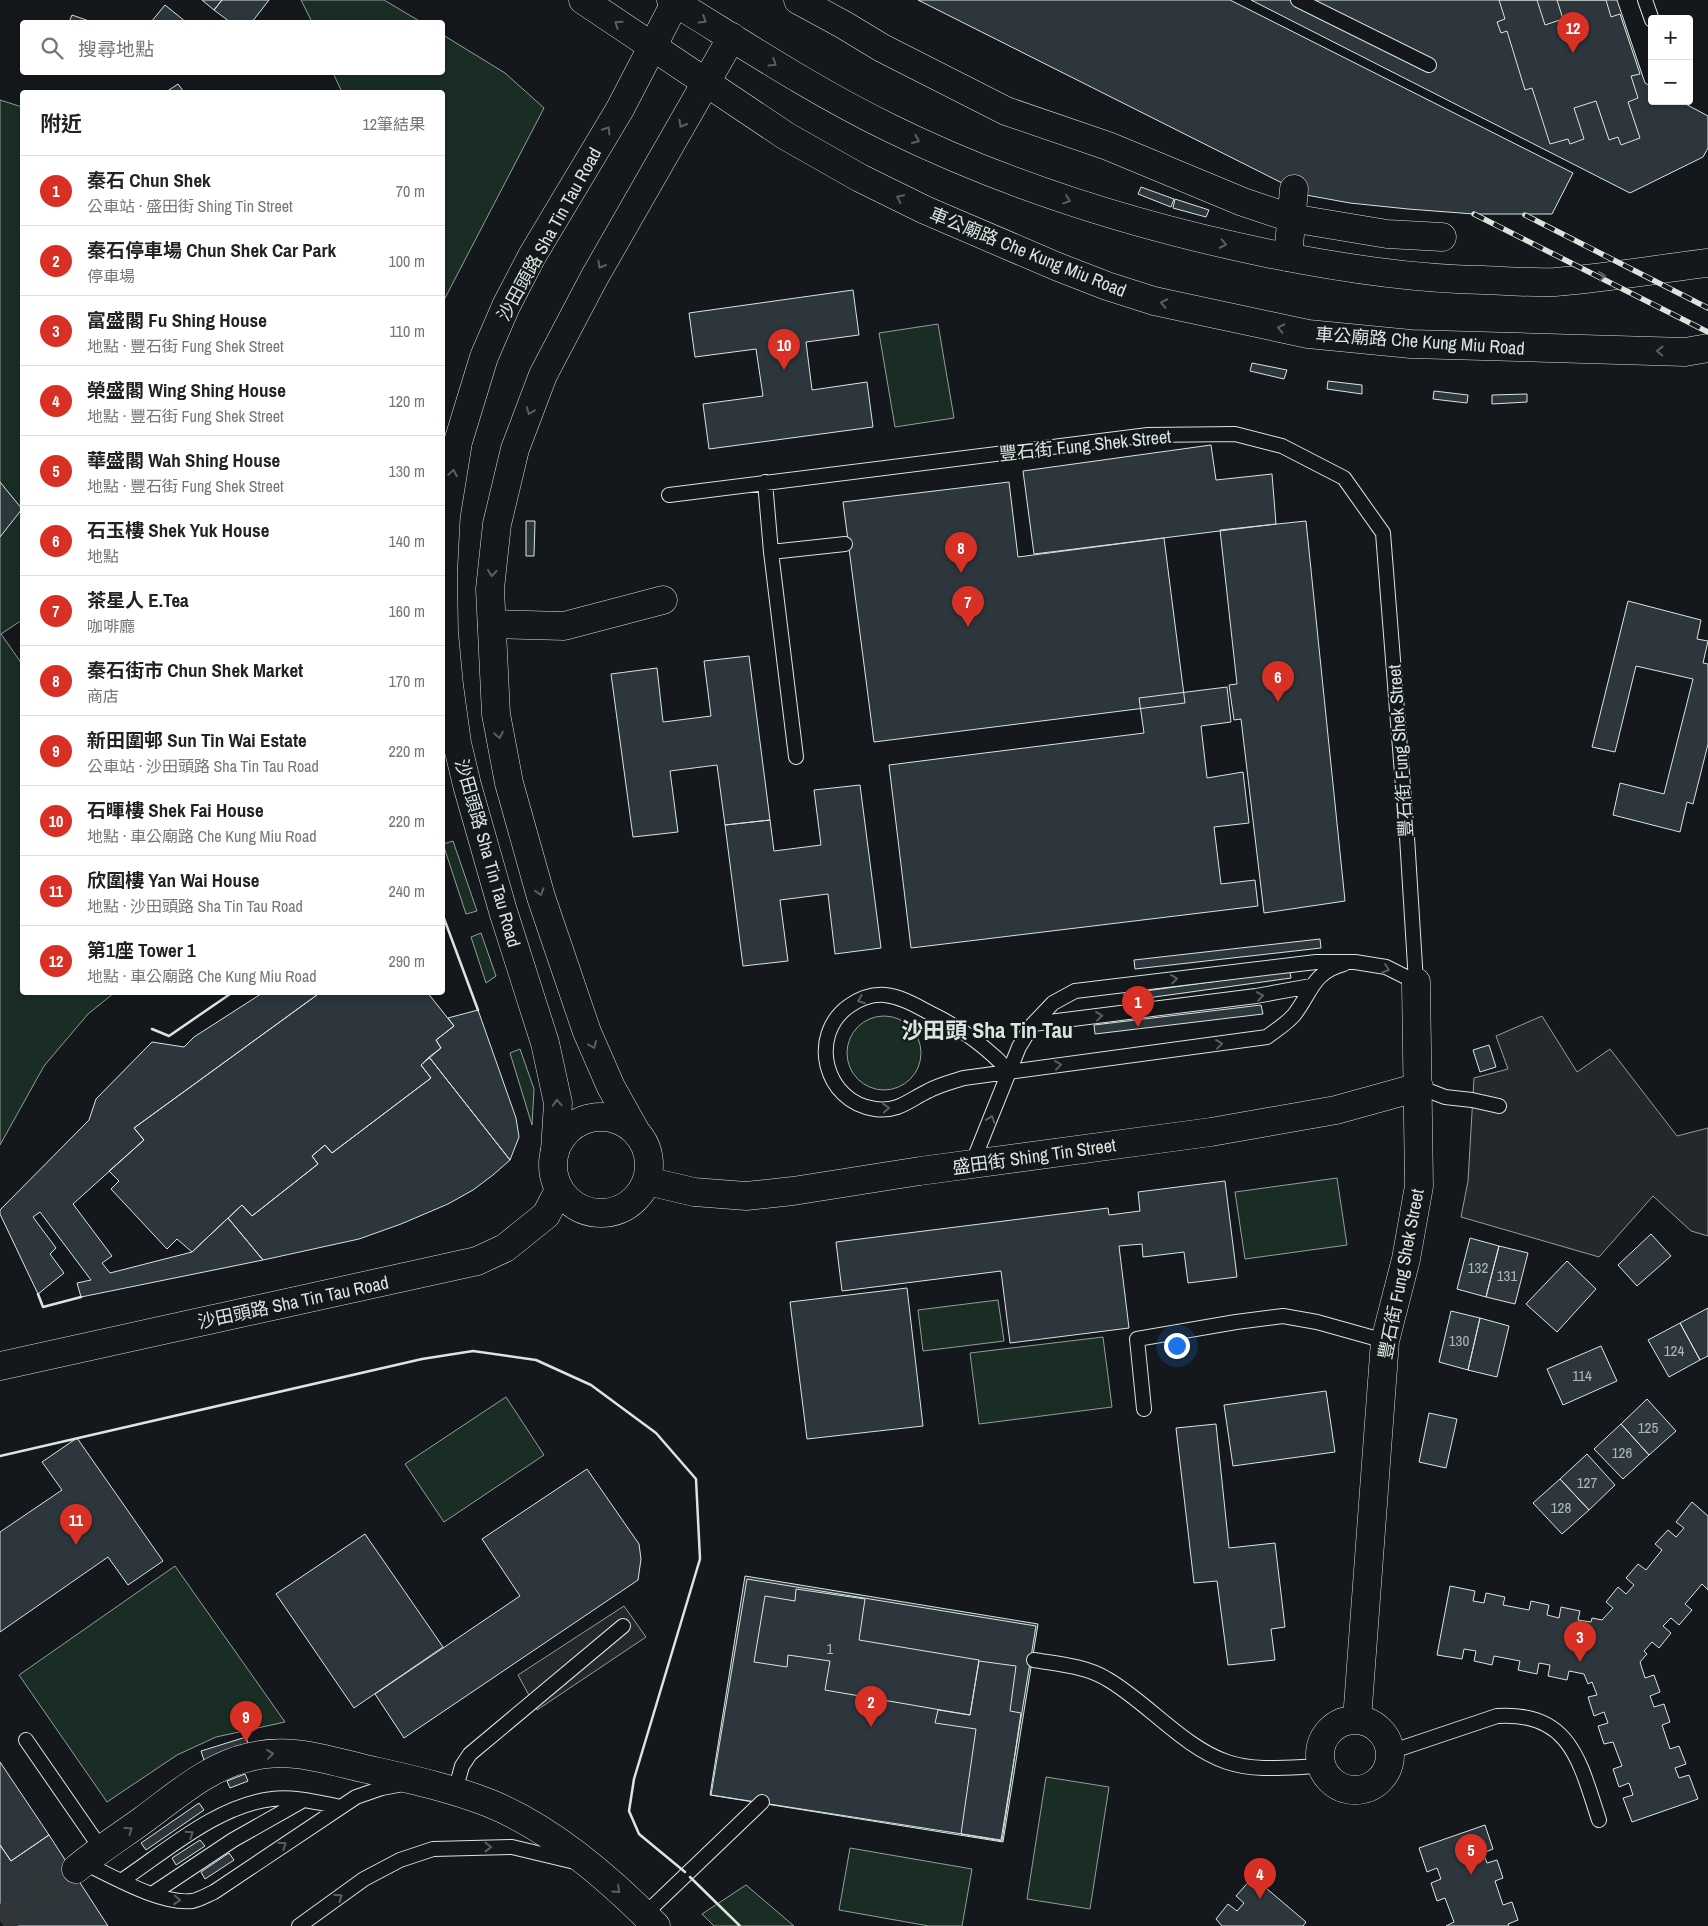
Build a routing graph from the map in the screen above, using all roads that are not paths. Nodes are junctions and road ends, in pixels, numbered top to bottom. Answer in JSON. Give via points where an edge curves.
{"nodes":[{"id":1,"x":583,"y":0,"type":"edge"},
{"id":2,"x":798,"y":0,"type":"edge"},
{"id":3,"x":1298,"y":0,"type":"edge"},
{"id":4,"x":1645,"y":0,"type":"edge"},
{"id":5,"x":676,"y":1,"type":"edge"},
{"id":6,"x":1650,"y":15,"type":"edge"},
{"id":7,"x":732,"y":37,"type":"junction"},
{"id":8,"x":653,"y":48,"type":"junction"},
{"id":9,"x":1429,"y":65,"type":"dead end"},
{"id":10,"x":706,"y":82,"type":"junction"},
{"id":11,"x":1294,"y":189,"type":"dead end"},
{"id":12,"x":1291,"y":218,"type":"junction"},
{"id":13,"x":1442,"y":237,"type":"dead end"},
{"id":14,"x":1288,"y":257,"type":"junction"},
{"id":15,"x":1708,"y":263,"type":"edge"},
{"id":16,"x":1708,"y":348,"type":"edge"},
{"id":17,"x":766,"y":482,"type":"junction"},
{"id":18,"x":669,"y":495,"type":"dead end"},
{"id":19,"x":445,"y":535,"type":"edge"},
{"id":20,"x":845,"y":544,"type":"dead end"},
{"id":21,"x":771,"y":552,"type":"junction"},
{"id":22,"x":664,"y":600,"type":"dead end"},
{"id":23,"x":492,"y":624,"type":"junction"},
{"id":24,"x":445,"y":643,"type":"edge"},
{"id":25,"x":796,"y":757,"type":"dead end"},
{"id":26,"x":1355,"y":962,"type":"junction"},
{"id":27,"x":1416,"y":982,"type":"junction"},
{"id":28,"x":1311,"y":986,"type":"junction"},
{"id":29,"x":1033,"y":1024,"type":"junction"},
{"id":30,"x":1010,"y":1072,"type":"junction"},
{"id":31,"x":1419,"y":1087,"type":"junction"},
{"id":32,"x":1499,"y":1106,"type":"dead end"},
{"id":33,"x":635,"y":1130,"type":"junction"},
{"id":34,"x":555,"y":1151,"type":"junction"},
{"id":35,"x":972,"y":1164,"type":"junction"},
{"id":36,"x":647,"y":1181,"type":"junction"},
{"id":37,"x":559,"y":1190,"type":"junction"},
{"id":38,"x":1385,"y":1341,"type":"junction"},
{"id":39,"x":0,"y":1366,"type":"edge"},
{"id":40,"x":1144,"y":1408,"type":"dead end"},
{"id":41,"x":623,"y":1626,"type":"dead end"},
{"id":42,"x":1034,"y":1660,"type":"dead end"},
{"id":43,"x":1357,"y":1720,"type":"junction"},
{"id":44,"x":26,"y":1740,"type":"dead end"},
{"id":45,"x":1390,"y":1752,"type":"junction"},
{"id":46,"x":1322,"y":1766,"type":"junction"},
{"id":47,"x":416,"y":1781,"type":"junction"},
{"id":48,"x":455,"y":1791,"type":"junction"},
{"id":49,"x":302,"y":1801,"type":"junction"},
{"id":50,"x":762,"y":1802,"type":"dead end"},
{"id":51,"x":341,"y":1807,"type":"junction"},
{"id":52,"x":1599,"y":1820,"type":"dead end"},
{"id":53,"x":87,"y":1861,"type":"junction"},
{"id":54,"x":590,"y":1865,"type":"junction"},
{"id":55,"x":121,"y":1881,"type":"junction"},
{"id":56,"x":152,"y":1894,"type":"junction"},
{"id":57,"x":650,"y":1920,"type":"edge"},
{"id":58,"x":299,"y":1926,"type":"edge"}],
"edges":[{"from":8,"to":1,"type":"street","name":"車公廟路 Che Kung Miu Road","one_way":true},
{"from":2,"to":12,"type":"street","via":[[882,48],[1006,111],[1108,146],[1243,202]]},
{"from":3,"to":9,"type":"lane"},
{"from":4,"to":6,"type":"lane"},
{"from":5,"to":7,"type":"street","one_way":true},
{"from":5,"to":8,"type":"street","name":"沙田頭路 Sha Tin Tau Road"},
{"from":7,"to":10,"type":"street"},
{"from":7,"to":14,"type":"street","one_way":true,"via":[[888,127],[972,166],[1076,204],[1208,241]]},
{"from":8,"to":10,"type":"street","name":"車公廟路 Che Kung Miu Road"},
{"from":19,"to":8,"type":"street","name":"沙田頭路 Sha Tin Tau Road","one_way":true,"via":[[458,442],[484,357],[532,256]]},
{"from":16,"to":10,"type":"street","name":"車公廟路 Che Kung Miu Road","one_way":true,"via":[[1685,352],[1411,344],[1308,334],[1154,300],[1058,268],[876,186],[799,144]]},
{"from":10,"to":23,"type":"street","one_way":true,"via":[[594,278],[543,375],[515,450],[497,524],[490,588]]},
{"from":11,"to":12,"type":"street"},
{"from":12,"to":13,"type":"street","via":[[1386,234]]},
{"from":12,"to":14,"type":"street"},
{"from":14,"to":15,"type":"street","one_way":true,"via":[[1352,270],[1447,280],[1554,282]]},
{"from":17,"to":18,"type":"lane","name":"豐石街 Fung Shek Street"},
{"from":17,"to":21,"type":"lane"},
{"from":17,"to":27,"type":"lane","name":"豐石街 Fung Shek Street","via":[[1148,435],[1234,434],[1282,446],[1344,478],[1383,532]]},
{"from":20,"to":21,"type":"lane"},
{"from":21,"to":25,"type":"lane"},
{"from":22,"to":23,"type":"street","via":[[564,626]]},
{"from":23,"to":33,"type":"street","one_way":true,"via":[[496,714],[508,783],[541,897],[587,1032],[611,1087]]},
{"from":34,"to":24,"type":"street","name":"沙田頭路 Sha Tin Tau Road","one_way":true,"via":[[558,1103],[545,1043],[467,785],[457,743]]},
{"from":26,"to":27,"type":"lane","one_way":true,"via":[[1386,967]]},
{"from":26,"to":28,"type":"lane","via":[[1334,967]]},
{"from":29,"to":26,"type":"lane","one_way":true,"via":[[1053,1003],[1075,991],[1273,966]]},
{"from":27,"to":31,"type":"street","name":"豐石街 Fung Shek Street"},
{"from":29,"to":28,"type":"lane","one_way":true,"via":[[1265,995]]},
{"from":30,"to":28,"type":"lane","one_way":true,"via":[[1267,1037],[1294,1015]]},
{"from":29,"to":30,"type":"lane","via":[[1019,1047]]},
{"from":30,"to":30,"type":"lane","one_way":true,"via":[[991,1051],[967,1034],[896,997],[868,996],[855,1002],[835,1019],[825,1043],[826,1065],[835,1084],[846,1096],[875,1109],[892,1109],[939,1086],[964,1078]]},
{"from":35,"to":30,"type":"lane","one_way":true},
{"from":31,"to":32,"type":"lane","via":[[1445,1097]]},
{"from":31,"to":35,"type":"street","name":"盛田街 Shing Tin Street","via":[[1336,1110],[1211,1132]]},
{"from":31,"to":38,"type":"street","name":"豐石街 Fung Shek Street","via":[[1419,1186],[1406,1260]]},
{"from":33,"to":34,"type":"street","via":[[620,1120],[602,1117],[583,1120],[567,1131]]},
{"from":33,"to":36,"type":"street","via":[[649,1154]]},
{"from":34,"to":37,"type":"street","name":"沙田頭路 Sha Tin Tau Road","via":[[554,1178]]},
{"from":35,"to":36,"type":"street","name":"盛田街 Shing Tin Street","via":[[746,1196],[694,1192]]},
{"from":36,"to":37,"type":"street","via":[[631,1203],[612,1212],[582,1209]]},
{"from":37,"to":39,"type":"street","name":"沙田頭路 Sha Tin Tau Road","via":[[546,1215],[505,1248],[477,1261]]},
{"from":38,"to":40,"type":"lane","via":[[1284,1316],[1137,1339]]},
{"from":38,"to":43,"type":"street","name":"豐石街 Fung Shek Street"},
{"from":41,"to":48,"type":"lane","via":[[470,1754],[462,1766]]},
{"from":42,"to":46,"type":"lane","via":[[1080,1668],[1107,1678],[1198,1746],[1226,1762],[1260,1768]]},
{"from":43,"to":45,"type":"street","via":[[1376,1727],[1388,1742]]},
{"from":43,"to":46,"type":"street","via":[[1346,1721],[1327,1733],[1320,1754]]},
{"from":44,"to":53,"type":"lane"},
{"from":45,"to":46,"type":"street","via":[[1390,1764],[1385,1774],[1368,1788],[1345,1788],[1327,1776]]},
{"from":45,"to":52,"type":"lane","via":[[1490,1718],[1528,1717],[1556,1731],[1569,1744],[1578,1758]]},
{"from":47,"to":48,"type":"street"},
{"from":47,"to":51,"type":"lane","via":[[356,1797]]},
{"from":53,"to":47,"type":"street","one_way":true,"via":[[199,1779],[223,1765],[251,1756],[288,1752]]},
{"from":48,"to":54,"type":"street","via":[[492,1804],[542,1830]]},
{"from":49,"to":51,"type":"lane"},
{"from":55,"to":49,"type":"lane","one_way":true,"via":[[218,1815],[274,1798]]},
{"from":49,"to":56,"type":"lane","via":[[233,1840]]},
{"from":50,"to":57,"type":"lane","via":[[676,1886]]},
{"from":56,"to":51,"type":"lane","one_way":true,"via":[[172,1901],[193,1901],[214,1892]]},
{"from":53,"to":55,"type":"lane"},
{"from":54,"to":57,"type":"street","one_way":true},
{"from":58,"to":54,"type":"lane","one_way":true,"via":[[364,1879],[400,1860],[433,1849],[512,1847]]},
{"from":55,"to":56,"type":"lane"}]}
